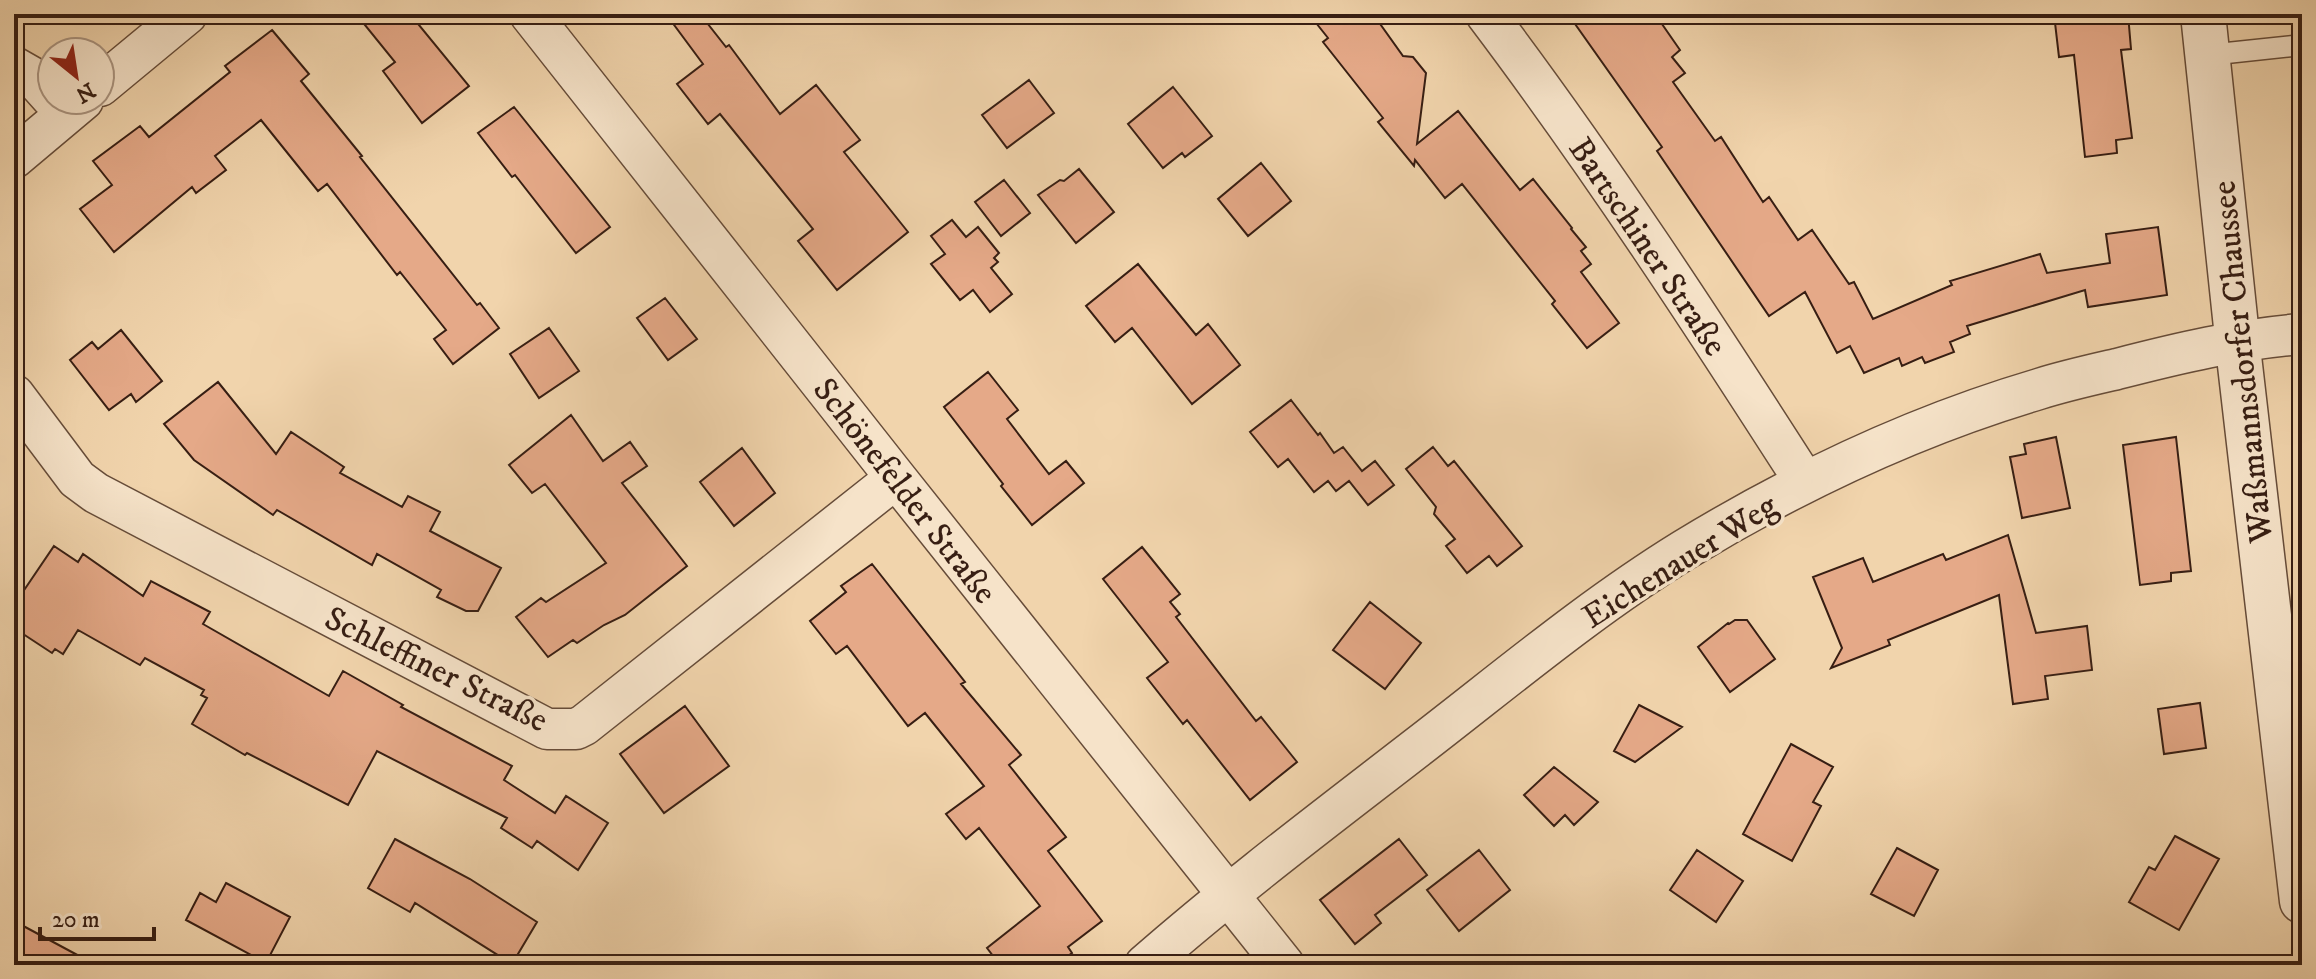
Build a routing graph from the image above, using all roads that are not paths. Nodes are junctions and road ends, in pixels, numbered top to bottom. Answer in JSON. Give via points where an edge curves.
{"nodes":[{"id":1,"x":187,"y":14,"type":"edge"},
{"id":2,"x":530,"y":14,"type":"edge"},
{"id":3,"x":1486,"y":14,"type":"edge"},
{"id":4,"x":2206,"y":34,"type":"edge"},
{"id":5,"x":2302,"y":45,"type":"edge"},
{"id":6,"x":14,"y":67,"type":"edge"},
{"id":7,"x":116,"y":73,"type":"edge"},
{"id":8,"x":36,"y":80,"type":"edge"},
{"id":9,"x":52,"y":116,"type":"edge"},
{"id":10,"x":14,"y":158,"type":"edge"},
{"id":11,"x":2302,"y":334,"type":"edge"},
{"id":12,"x":2237,"y":342,"type":"junction"},
{"id":13,"x":14,"y":395,"type":"edge"},
{"id":14,"x":896,"y":478,"type":"junction"},
{"id":15,"x":1805,"y":482,"type":"junction"},
{"id":16,"x":1230,"y":894,"type":"junction"},
{"id":17,"x":2302,"y":901,"type":"edge"},
{"id":18,"x":1145,"y":965,"type":"edge"},
{"id":19,"x":1284,"y":965,"type":"edge"}],
"edges":[{"from":1,"to":7,"type":"street"},
{"from":2,"to":14,"type":"street","name":"Schönefelder Straße"},
{"from":3,"to":15,"type":"street","name":"Bartschiner Straße","via":[[1645,238]]},
{"from":4,"to":5,"type":"lane"},
{"from":4,"to":12,"type":"street","name":"Waßmannsdorfer Chaussee"},
{"from":6,"to":8,"type":"street"},
{"from":9,"to":10,"type":"street"},
{"from":11,"to":12,"type":"street","name":"Eichenauer Weg"},
{"from":12,"to":15,"type":"street","name":"Eichenauer Weg","via":[[2038,389],[1923,429]]},
{"from":12,"to":17,"type":"street","name":"Waßmannsdorfer Chaussee"},
{"from":13,"to":14,"type":"street","name":"Schleffiner Straße","via":[[77,479],[96,493],[547,729],[584,725]]},
{"from":14,"to":16,"type":"street","name":"Schönefelder Straße"},
{"from":15,"to":16,"type":"street","name":"Eichenauer Weg","via":[[1621,592]]},
{"from":16,"to":18,"type":"street","name":"Eichenauer Weg"},
{"from":16,"to":19,"type":"street","name":"Schönefelder Straße"}]}
